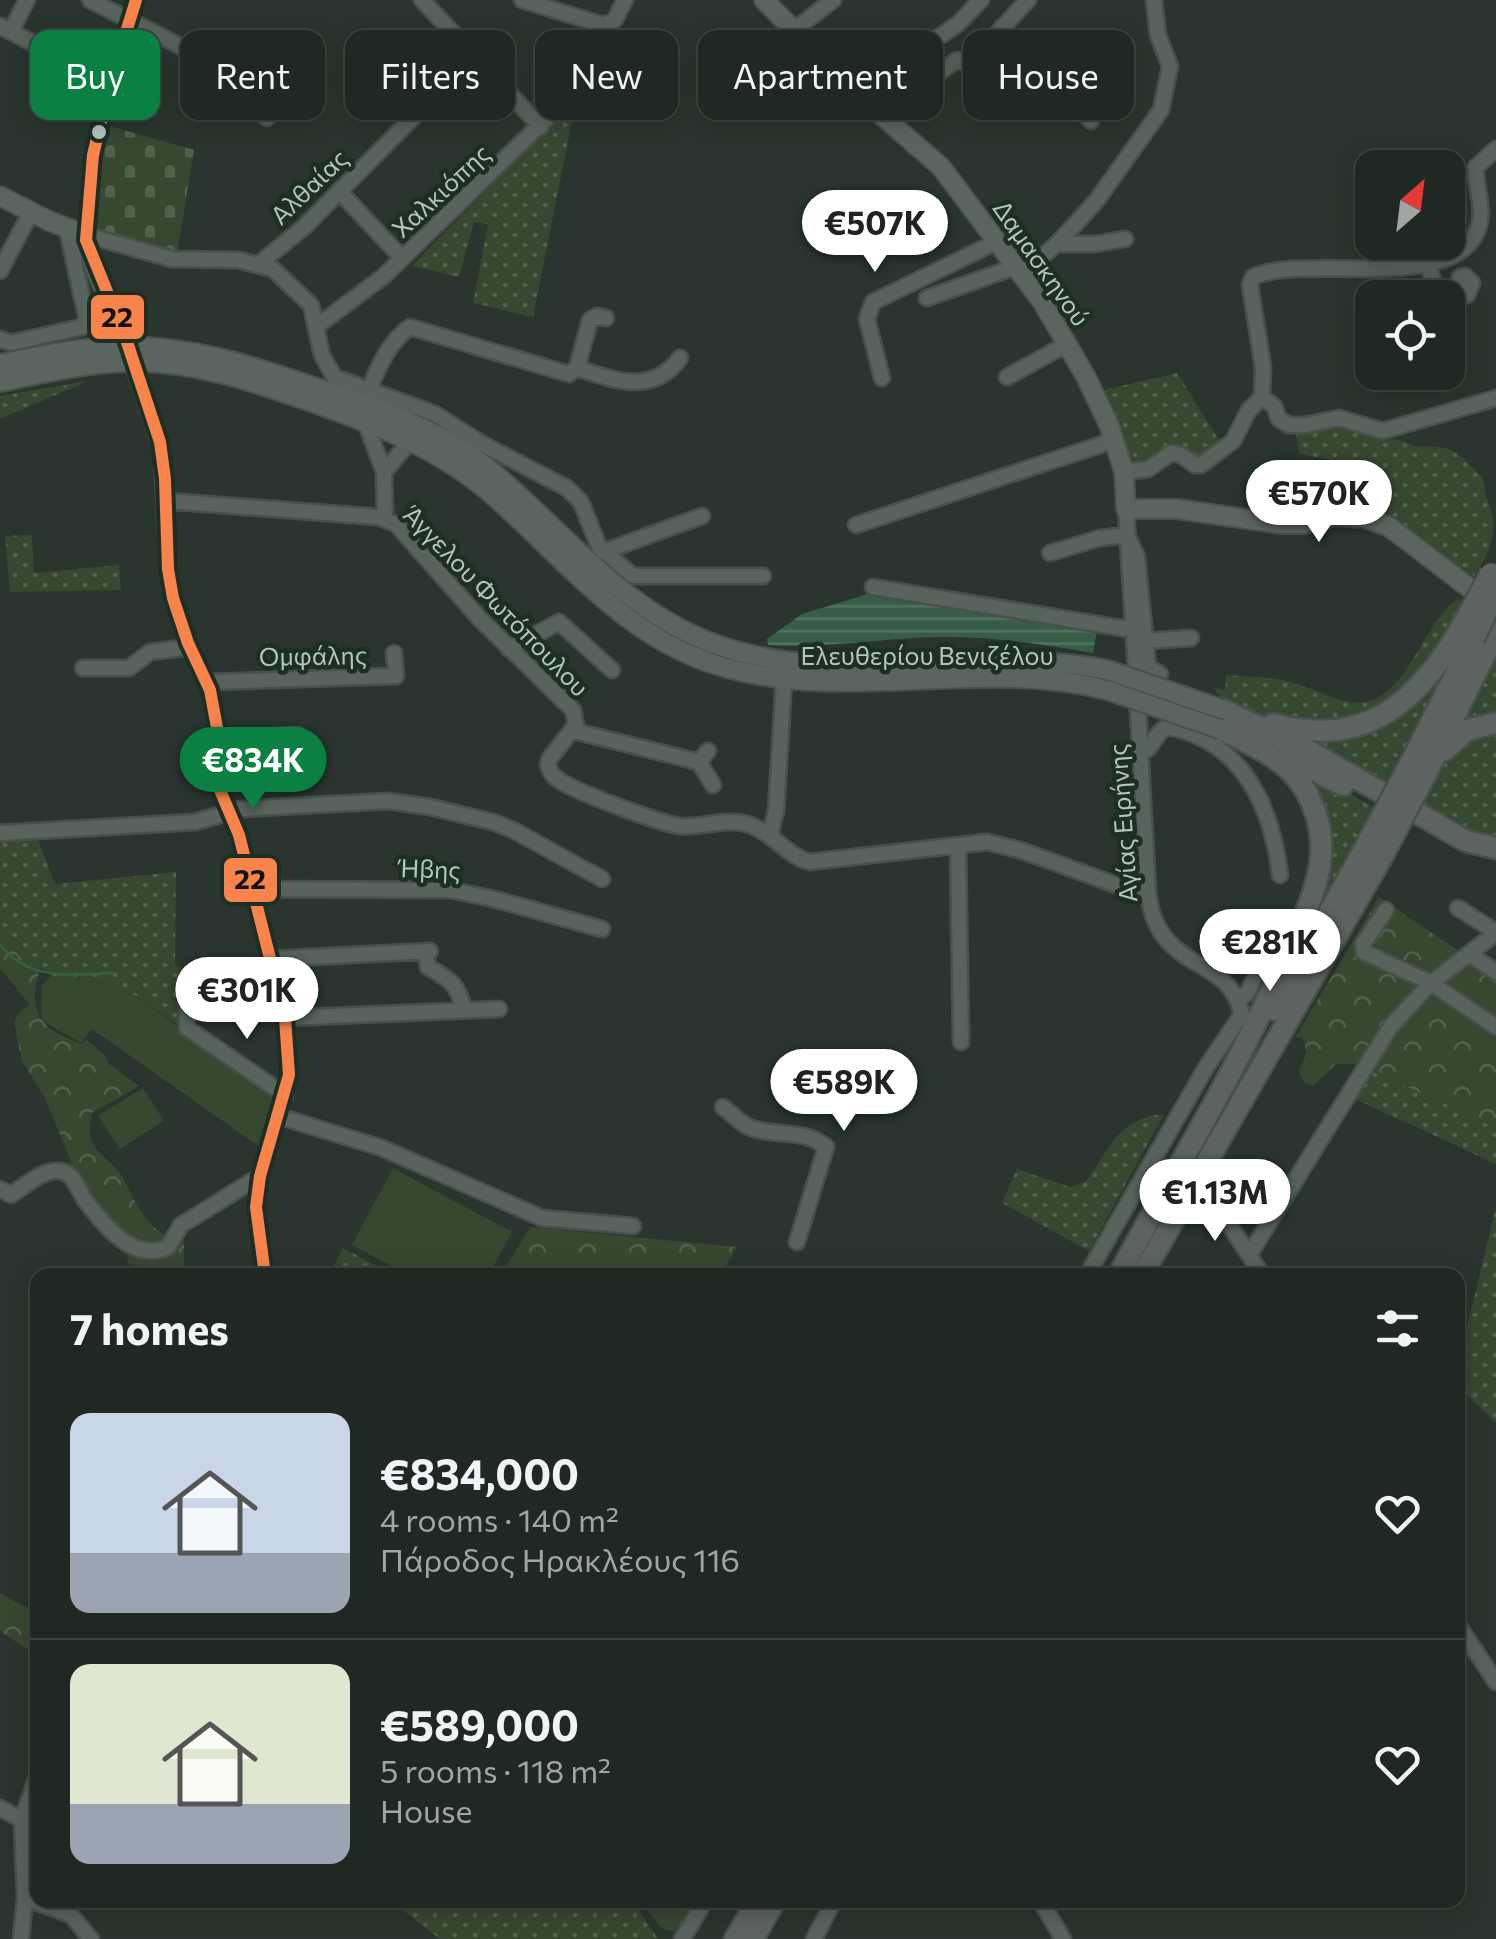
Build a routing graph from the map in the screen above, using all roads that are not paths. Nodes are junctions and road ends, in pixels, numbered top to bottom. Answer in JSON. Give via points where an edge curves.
{"nodes":[{"id":1,"x":27,"y":0,"type":"edge"},
{"id":2,"x":90,"y":0,"type":"edge"},
{"id":3,"x":136,"y":0,"type":"edge"},
{"id":4,"x":422,"y":0,"type":"edge"},
{"id":5,"x":522,"y":0,"type":"edge"},
{"id":6,"x":625,"y":0,"type":"edge"},
{"id":7,"x":833,"y":0,"type":"edge"},
{"id":8,"x":982,"y":0,"type":"edge"},
{"id":9,"x":1028,"y":0,"type":"edge"},
{"id":10,"x":1154,"y":0,"type":"edge"},
{"id":11,"x":543,"y":4,"type":"edge"},
{"id":12,"x":774,"y":4,"type":"edge"},
{"id":13,"x":130,"y":20,"type":"junction"},
{"id":14,"x":1002,"y":27,"type":"junction"},
{"id":15,"x":5,"y":29,"type":"edge"},
{"id":16,"x":127,"y":30,"type":"edge"},
{"id":17,"x":450,"y":30,"type":"edge"},
{"id":18,"x":793,"y":30,"type":"edge"},
{"id":19,"x":796,"y":30,"type":"edge"},
{"id":20,"x":943,"y":34,"type":"edge"},
{"id":21,"x":30,"y":42,"type":"edge"},
{"id":22,"x":180,"y":46,"type":"edge"},
{"id":23,"x":943,"y":70,"type":"edge"},
{"id":24,"x":515,"y":99,"type":"edge"},
{"id":25,"x":101,"y":120,"type":"edge"},
{"id":26,"x":410,"y":120,"type":"edge"},
{"id":27,"x":548,"y":120,"type":"edge"},
{"id":28,"x":887,"y":120,"type":"edge"},
{"id":29,"x":1090,"y":121,"type":"dead end"},
{"id":30,"x":541,"y":127,"type":"junction"},
{"id":31,"x":1496,"y":149,"type":"edge"},
{"id":32,"x":339,"y":191,"type":"junction"},
{"id":33,"x":0,"y":196,"type":"edge"},
{"id":34,"x":30,"y":212,"type":"junction"},
{"id":35,"x":67,"y":230,"type":"junction"},
{"id":36,"x":86,"y":235,"type":"junction"},
{"id":37,"x":1125,"y":239,"type":"dead end"},
{"id":38,"x":996,"y":242,"type":"junction"},
{"id":39,"x":1056,"y":244,"type":"junction"},
{"id":40,"x":402,"y":258,"type":"junction"},
{"id":41,"x":260,"y":264,"type":"junction"},
{"id":42,"x":1428,"y":265,"type":"junction"},
{"id":43,"x":1018,"y":270,"type":"junction"},
{"id":44,"x":0,"y":271,"type":"edge"},
{"id":45,"x":1433,"y":280,"type":"edge"},
{"id":46,"x":108,"y":298,"type":"junction"},
{"id":47,"x":926,"y":298,"type":"dead end"},
{"id":48,"x":606,"y":318,"type":"dead end"},
{"id":49,"x":88,"y":320,"type":"junction"},
{"id":50,"x":317,"y":326,"type":"junction"},
{"id":51,"x":0,"y":339,"type":"edge"},
{"id":52,"x":1068,"y":344,"type":"junction"},
{"id":53,"x":130,"y":354,"type":"junction"},
{"id":54,"x":680,"y":358,"type":"dead end"},
{"id":55,"x":0,"y":364,"type":"edge"},
{"id":56,"x":577,"y":368,"type":"junction"},
{"id":57,"x":882,"y":378,"type":"dead end"},
{"id":58,"x":1006,"y":378,"type":"dead end"},
{"id":59,"x":0,"y":382,"type":"edge"},
{"id":60,"x":334,"y":385,"type":"junction"},
{"id":61,"x":370,"y":388,"type":"junction"},
{"id":62,"x":1262,"y":396,"type":"junction"},
{"id":63,"x":1496,"y":398,"type":"edge"},
{"id":64,"x":364,"y":421,"type":"junction"},
{"id":65,"x":412,"y":440,"type":"junction"},
{"id":66,"x":1115,"y":440,"type":"junction"},
{"id":67,"x":384,"y":472,"type":"junction"},
{"id":68,"x":1124,"y":472,"type":"junction"},
{"id":69,"x":166,"y":501,"type":"junction"},
{"id":70,"x":1126,"y":509,"type":"junction"},
{"id":71,"x":702,"y":516,"type":"dead end"},
{"id":72,"x":385,"y":518,"type":"junction"},
{"id":73,"x":856,"y":525,"type":"dead end"},
{"id":74,"x":1127,"y":535,"type":"junction"},
{"id":75,"x":603,"y":552,"type":"junction"},
{"id":76,"x":1050,"y":553,"type":"dead end"},
{"id":77,"x":763,"y":576,"type":"dead end"},
{"id":78,"x":1494,"y":577,"type":"edge"},
{"id":79,"x":874,"y":588,"type":"dead end"},
{"id":80,"x":1496,"y":608,"type":"edge"},
{"id":81,"x":1496,"y":632,"type":"edge"},
{"id":82,"x":1139,"y":635,"type":"junction"},
{"id":83,"x":1191,"y":638,"type":"dead end"},
{"id":84,"x":1474,"y":640,"type":"junction"},
{"id":85,"x":190,"y":647,"type":"junction"},
{"id":86,"x":510,"y":649,"type":"junction"},
{"id":87,"x":394,"y":652,"type":"dead end"},
{"id":88,"x":83,"y":668,"type":"dead end"},
{"id":89,"x":612,"y":670,"type":"dead end"},
{"id":90,"x":1136,"y":670,"type":"dead end"},
{"id":91,"x":1160,"y":674,"type":"dead end"},
{"id":92,"x":784,"y":680,"type":"junction"},
{"id":93,"x":207,"y":682,"type":"junction"},
{"id":94,"x":1138,"y":710,"type":"dead end"},
{"id":95,"x":1220,"y":719,"type":"junction"},
{"id":96,"x":1496,"y":723,"type":"edge"},
{"id":97,"x":574,"y":731,"type":"junction"},
{"id":98,"x":298,"y":735,"type":"dead end"},
{"id":99,"x":218,"y":739,"type":"junction"},
{"id":100,"x":1140,"y":753,"type":"junction"},
{"id":101,"x":1420,"y":765,"type":"junction"},
{"id":102,"x":713,"y":785,"type":"dead end"},
{"id":103,"x":229,"y":812,"type":"junction"},
{"id":104,"x":0,"y":833,"type":"edge"},
{"id":105,"x":770,"y":836,"type":"junction"},
{"id":106,"x":958,"y":846,"type":"junction"},
{"id":107,"x":1496,"y":848,"type":"edge"},
{"id":108,"x":1374,"y":850,"type":"junction"},
{"id":109,"x":1496,"y":860,"type":"edge"},
{"id":110,"x":1280,"y":875,"type":"dead end"},
{"id":111,"x":602,"y":879,"type":"dead end"},
{"id":112,"x":252,"y":889,"type":"junction"},
{"id":113,"x":1148,"y":892,"type":"junction"},
{"id":114,"x":1458,"y":908,"type":"dead end"},
{"id":115,"x":1386,"y":910,"type":"dead end"},
{"id":116,"x":602,"y":930,"type":"dead end"},
{"id":117,"x":1496,"y":933,"type":"edge"},
{"id":118,"x":1266,"y":952,"type":"dead end"},
{"id":119,"x":1471,"y":955,"type":"junction"},
{"id":120,"x":270,"y":958,"type":"junction"},
{"id":121,"x":1496,"y":972,"type":"edge"},
{"id":122,"x":1432,"y":984,"type":"junction"},
{"id":123,"x":187,"y":1000,"type":"dead end"},
{"id":124,"x":1238,"y":1001,"type":"junction"},
{"id":125,"x":499,"y":1009,"type":"dead end"},
{"id":126,"x":464,"y":1010,"type":"junction"},
{"id":127,"x":285,"y":1018,"type":"junction"},
{"id":128,"x":1496,"y":1028,"type":"edge"},
{"id":129,"x":961,"y":1042,"type":"dead end"},
{"id":130,"x":284,"y":1095,"type":"junction"},
{"id":131,"x":723,"y":1107,"type":"dead end"},
{"id":132,"x":278,"y":1116,"type":"junction"},
{"id":133,"x":1178,"y":1116,"type":"junction"},
{"id":134,"x":1190,"y":1132,"type":"dead end"},
{"id":135,"x":260,"y":1176,"type":"junction"},
{"id":136,"x":1207,"y":1190,"type":"dead end"},
{"id":137,"x":6,"y":1192,"type":"edge"},
{"id":138,"x":0,"y":1209,"type":"edge"},
{"id":139,"x":633,"y":1226,"type":"dead end"},
{"id":140,"x":797,"y":1242,"type":"dead end"},
{"id":141,"x":264,"y":1268,"type":"edge"},
{"id":142,"x":1091,"y":1268,"type":"edge"},
{"id":143,"x":1124,"y":1268,"type":"edge"},
{"id":144,"x":1124,"y":1268,"type":"edge"},
{"id":145,"x":1146,"y":1268,"type":"edge"},
{"id":146,"x":1253,"y":1268,"type":"edge"},
{"id":147,"x":1465,"y":1636,"type":"edge"},
{"id":148,"x":1496,"y":1682,"type":"edge"},
{"id":149,"x":30,"y":1797,"type":"edge"},
{"id":150,"x":0,"y":1808,"type":"edge"},
{"id":151,"x":22,"y":1820,"type":"junction"},
{"id":152,"x":25,"y":1898,"type":"junction"},
{"id":153,"x":30,"y":1900,"type":"edge"},
{"id":154,"x":52,"y":1908,"type":"edge"},
{"id":155,"x":701,"y":1908,"type":"edge"},
{"id":156,"x":753,"y":1908,"type":"edge"},
{"id":157,"x":771,"y":1908,"type":"edge"},
{"id":158,"x":830,"y":1908,"type":"edge"},
{"id":159,"x":1045,"y":1908,"type":"edge"},
{"id":160,"x":21,"y":1939,"type":"edge"},
{"id":161,"x":91,"y":1939,"type":"edge"},
{"id":162,"x":682,"y":1939,"type":"edge"},
{"id":163,"x":735,"y":1939,"type":"edge"},
{"id":164,"x":753,"y":1939,"type":"edge"},
{"id":165,"x":814,"y":1939,"type":"edge"},
{"id":166,"x":1064,"y":1939,"type":"edge"}],
"edges":[{"from":1,"to":15,"type":"street"},
{"from":2,"to":13,"type":"street"},
{"from":3,"to":13,"type":"street"},
{"from":4,"to":17,"type":"street"},
{"from":5,"to":11,"type":"street"},
{"from":6,"to":11,"type":"street","via":[[614,21],[603,25]]},
{"from":7,"to":19,"type":"street"},
{"from":8,"to":20,"type":"street"},
{"from":9,"to":14,"type":"street"},
{"from":10,"to":39,"type":"street","via":[[1170,66],[1163,103],[1095,202]]},
{"from":12,"to":18,"type":"main road","name":"Δαμασκηνού"},
{"from":13,"to":16,"type":"street"},
{"from":13,"to":22,"type":"street"},
{"from":14,"to":23,"type":"street","via":[[969,64],[957,60]]},
{"from":14,"to":29,"type":"street"},
{"from":15,"to":21,"type":"street"},
{"from":24,"to":30,"type":"street"},
{"from":25,"to":36,"type":"street"},
{"from":26,"to":32,"type":"street","name":"Αλθαίας"},
{"from":27,"to":30,"type":"street","name":"Χαλκιόπης"},
{"from":28,"to":38,"type":"main road","name":"Δαμασκηνού","via":[[941,167]]},
{"from":30,"to":40,"type":"street","name":"Χαλκιόπης"},
{"from":31,"to":42,"type":"street","via":[[1476,170],[1481,216],[1475,235]]},
{"from":32,"to":40,"type":"street"},
{"from":32,"to":41,"type":"street","name":"Αλθαίας"},
{"from":33,"to":34,"type":"main road"},
{"from":34,"to":35,"type":"main road"},
{"from":34,"to":44,"type":"street"},
{"from":35,"to":36,"type":"main road"},
{"from":35,"to":49,"type":"street"},
{"from":36,"to":41,"type":"street","via":[[172,259]]},
{"from":36,"to":46,"type":"main road"},
{"from":37,"to":39,"type":"street"},
{"from":38,"to":43,"type":"main road","name":"Δαμασκηνού"},
{"from":38,"to":57,"type":"street","via":[[873,302],[867,320]]},
{"from":39,"to":43,"type":"street"},
{"from":40,"to":50,"type":"street","name":"Χαλκιόπης"},
{"from":41,"to":50,"type":"street","via":[[311,305]]},
{"from":42,"to":45,"type":"street"},
{"from":42,"to":62,"type":"street","via":[[1253,276]]},
{"from":43,"to":47,"type":"street"},
{"from":43,"to":52,"type":"main road","name":"Δαμασκηνού"},
{"from":46,"to":49,"type":"street"},
{"from":46,"to":53,"type":"main road"},
{"from":48,"to":56,"type":"street","via":[[589,322]]},
{"from":49,"to":51,"type":"street","via":[[82,328]]},
{"from":50,"to":60,"type":"street"},
{"from":52,"to":58,"type":"street"},
{"from":52,"to":66,"type":"main road","name":"Δαμασκηνού"},
{"from":53,"to":55,"type":"main road","name":"Ελευθερίου Βενιζέλου","via":[[81,350]]},
{"from":53,"to":59,"type":"main road","name":"Ελευθερίου Βενιζέλου"},
{"from":53,"to":60,"type":"main road","name":"Ελευθερίου Βενιζέλου","via":[[216,356]]},
{"from":53,"to":64,"type":"main road","name":"Ελευθερίου Βενιζέλου","via":[[222,373]]},
{"from":53,"to":69,"type":"street","via":[[160,442]]},
{"from":54,"to":56,"type":"street","via":[[667,371],[629,384]]},
{"from":56,"to":61,"type":"street","via":[[561,372],[412,326],[380,362]]},
{"from":60,"to":61,"type":"street"},
{"from":60,"to":95,"type":"main road","name":"Ελευθερίου Βενιζέλου","bridge":true,"via":[[460,448],[633,599],[708,641],[781,661],[1009,659],[1108,670]]},
{"from":61,"to":75,"type":"street","via":[[435,414],[566,488],[581,502]]},
{"from":62,"to":63,"type":"street","via":[[1289,424],[1338,418],[1383,431]]},
{"from":62,"to":68,"type":"street","via":[[1232,441],[1201,465],[1170,453],[1148,468]]},
{"from":64,"to":65,"type":"main road","name":"Ελευθερίου Βενιζέλου"},
{"from":64,"to":67,"type":"street"},
{"from":65,"to":67,"type":"street"},
{"from":65,"to":92,"type":"main road","name":"Ελευθερίου Βενιζέλου","via":[[486,489],[632,622],[703,660]]},
{"from":66,"to":68,"type":"main road","name":"Δαμασκηνού"},
{"from":66,"to":73,"type":"street"},
{"from":67,"to":72,"type":"street"},
{"from":68,"to":70,"type":"main road","name":"Δαμασκηνού"},
{"from":69,"to":72,"type":"street","name":"Άγγελου Φωτόπουλου"},
{"from":69,"to":85,"type":"street","via":[[169,576]]},
{"from":70,"to":74,"type":"street"},
{"from":70,"to":80,"type":"main road","via":[[1171,508],[1281,524],[1365,518],[1402,536]]},
{"from":71,"to":75,"type":"street"},
{"from":72,"to":86,"type":"street","name":"Άγγελου Φωτόπουλου"},
{"from":74,"to":76,"type":"street"},
{"from":74,"to":82,"type":"street"},
{"from":75,"to":77,"type":"street","via":[[636,578]]},
{"from":78,"to":84,"type":"highway","bridge":true},
{"from":79,"to":82,"type":"street"},
{"from":81,"to":84,"type":"highway"},
{"from":82,"to":83,"type":"street"},
{"from":82,"to":90,"type":"street"},
{"from":82,"to":91,"type":"street","via":[[1148,666]]},
{"from":84,"to":95,"type":"highway","via":[[1444,659],[1390,712],[1364,724],[1302,730]]},
{"from":84,"to":101,"type":"highway"},
{"from":85,"to":88,"type":"street","via":[[150,652],[129,668]]},
{"from":85,"to":93,"type":"street"},
{"from":86,"to":89,"type":"street","via":[[559,622]]},
{"from":86,"to":97,"type":"street","name":"Άγγελου Φωτόπουλου","via":[[573,710]]},
{"from":87,"to":93,"type":"street","name":"Ομφάλης","via":[[396,676]]},
{"from":92,"to":95,"type":"main road","name":"Ελευθερίου Βενιζέλου","bridge":true,"via":[[1048,679]]},
{"from":92,"to":105,"type":"street"},
{"from":93,"to":99,"type":"street"},
{"from":94,"to":100,"type":"street","name":"Αγίας Ειρήνης"},
{"from":95,"to":107,"type":"highway","via":[[1302,747],[1466,841]]},
{"from":95,"to":109,"type":"highway","via":[[1464,854]]},
{"from":95,"to":143,"type":"highway","via":[[1302,783],[1319,825],[1320,862],[1312,896],[1249,1040]]},
{"from":96,"to":101,"type":"highway","via":[[1476,726]]},
{"from":97,"to":102,"type":"street","via":[[703,757]]},
{"from":97,"to":105,"type":"street","name":"Άγγελου Φωτόπουλου","via":[[548,762],[559,781],[672,824],[736,822]]},
{"from":98,"to":99,"type":"street"},
{"from":99,"to":103,"type":"street"},
{"from":100,"to":110,"type":"street","via":[[1168,727],[1227,753],[1262,800]]},
{"from":100,"to":113,"type":"street","name":"Αγίας Ειρήνης"},
{"from":101,"to":108,"type":"highway","bridge":true},
{"from":103,"to":104,"type":"street","via":[[195,822]]},
{"from":103,"to":111,"type":"street","via":[[360,801],[430,807],[513,830]]},
{"from":103,"to":112,"type":"street"},
{"from":105,"to":106,"type":"street","name":"Άγγελου Φωτόπουλου","via":[[797,858],[816,863]]},
{"from":106,"to":113,"type":"street","name":"Άγγελου Φωτόπουλου","via":[[998,844]]},
{"from":106,"to":129,"type":"street"},
{"from":108,"to":144,"type":"highway"},
{"from":108,"to":145,"type":"highway"},
{"from":112,"to":116,"type":"street","name":"Ήβης","via":[[452,890]]},
{"from":112,"to":120,"type":"street"},
{"from":113,"to":124,"type":"street","name":"Αγίας Ειρήνης","via":[[1161,937],[1224,981]]},
{"from":114,"to":117,"type":"street"},
{"from":115,"to":122,"type":"street","via":[[1364,952]]},
{"from":117,"to":119,"type":"street"},
{"from":118,"to":124,"type":"street"},
{"from":119,"to":121,"type":"street"},
{"from":119,"to":122,"type":"street"},
{"from":120,"to":126,"type":"street","via":[[428,951],[428,967],[458,988]]},
{"from":120,"to":127,"type":"street"},
{"from":122,"to":128,"type":"street"},
{"from":122,"to":146,"type":"street","via":[[1391,1026]]},
{"from":123,"to":130,"type":"street","via":[[188,1028]]},
{"from":124,"to":133,"type":"street","via":[[1241,1016]]},
{"from":125,"to":126,"type":"street"},
{"from":126,"to":127,"type":"street"},
{"from":127,"to":130,"type":"street","via":[[290,1057]]},
{"from":130,"to":132,"type":"street"},
{"from":131,"to":140,"type":"street","via":[[749,1128],[798,1133],[826,1146]]},
{"from":132,"to":135,"type":"street"},
{"from":132,"to":139,"type":"street","via":[[382,1148],[542,1218]]},
{"from":133,"to":134,"type":"street"},
{"from":133,"to":142,"type":"street"},
{"from":135,"to":137,"type":"street","via":[[181,1225],[166,1248],[154,1251],[122,1240],[62,1171]]},
{"from":135,"to":141,"type":"street","via":[[256,1207]]},
{"from":136,"to":146,"type":"street"},
{"from":137,"to":138,"type":"street"},
{"from":147,"to":148,"type":"street"},
{"from":149,"to":151,"type":"street"},
{"from":150,"to":151,"type":"street"},
{"from":151,"to":152,"type":"street"},
{"from":152,"to":153,"type":"street"},
{"from":152,"to":160,"type":"street"},
{"from":154,"to":161,"type":"street","via":[[74,1916]]},
{"from":155,"to":162,"type":"street"},
{"from":156,"to":163,"type":"highway"},
{"from":157,"to":164,"type":"highway"},
{"from":158,"to":165,"type":"street"},
{"from":159,"to":166,"type":"street"}]}
